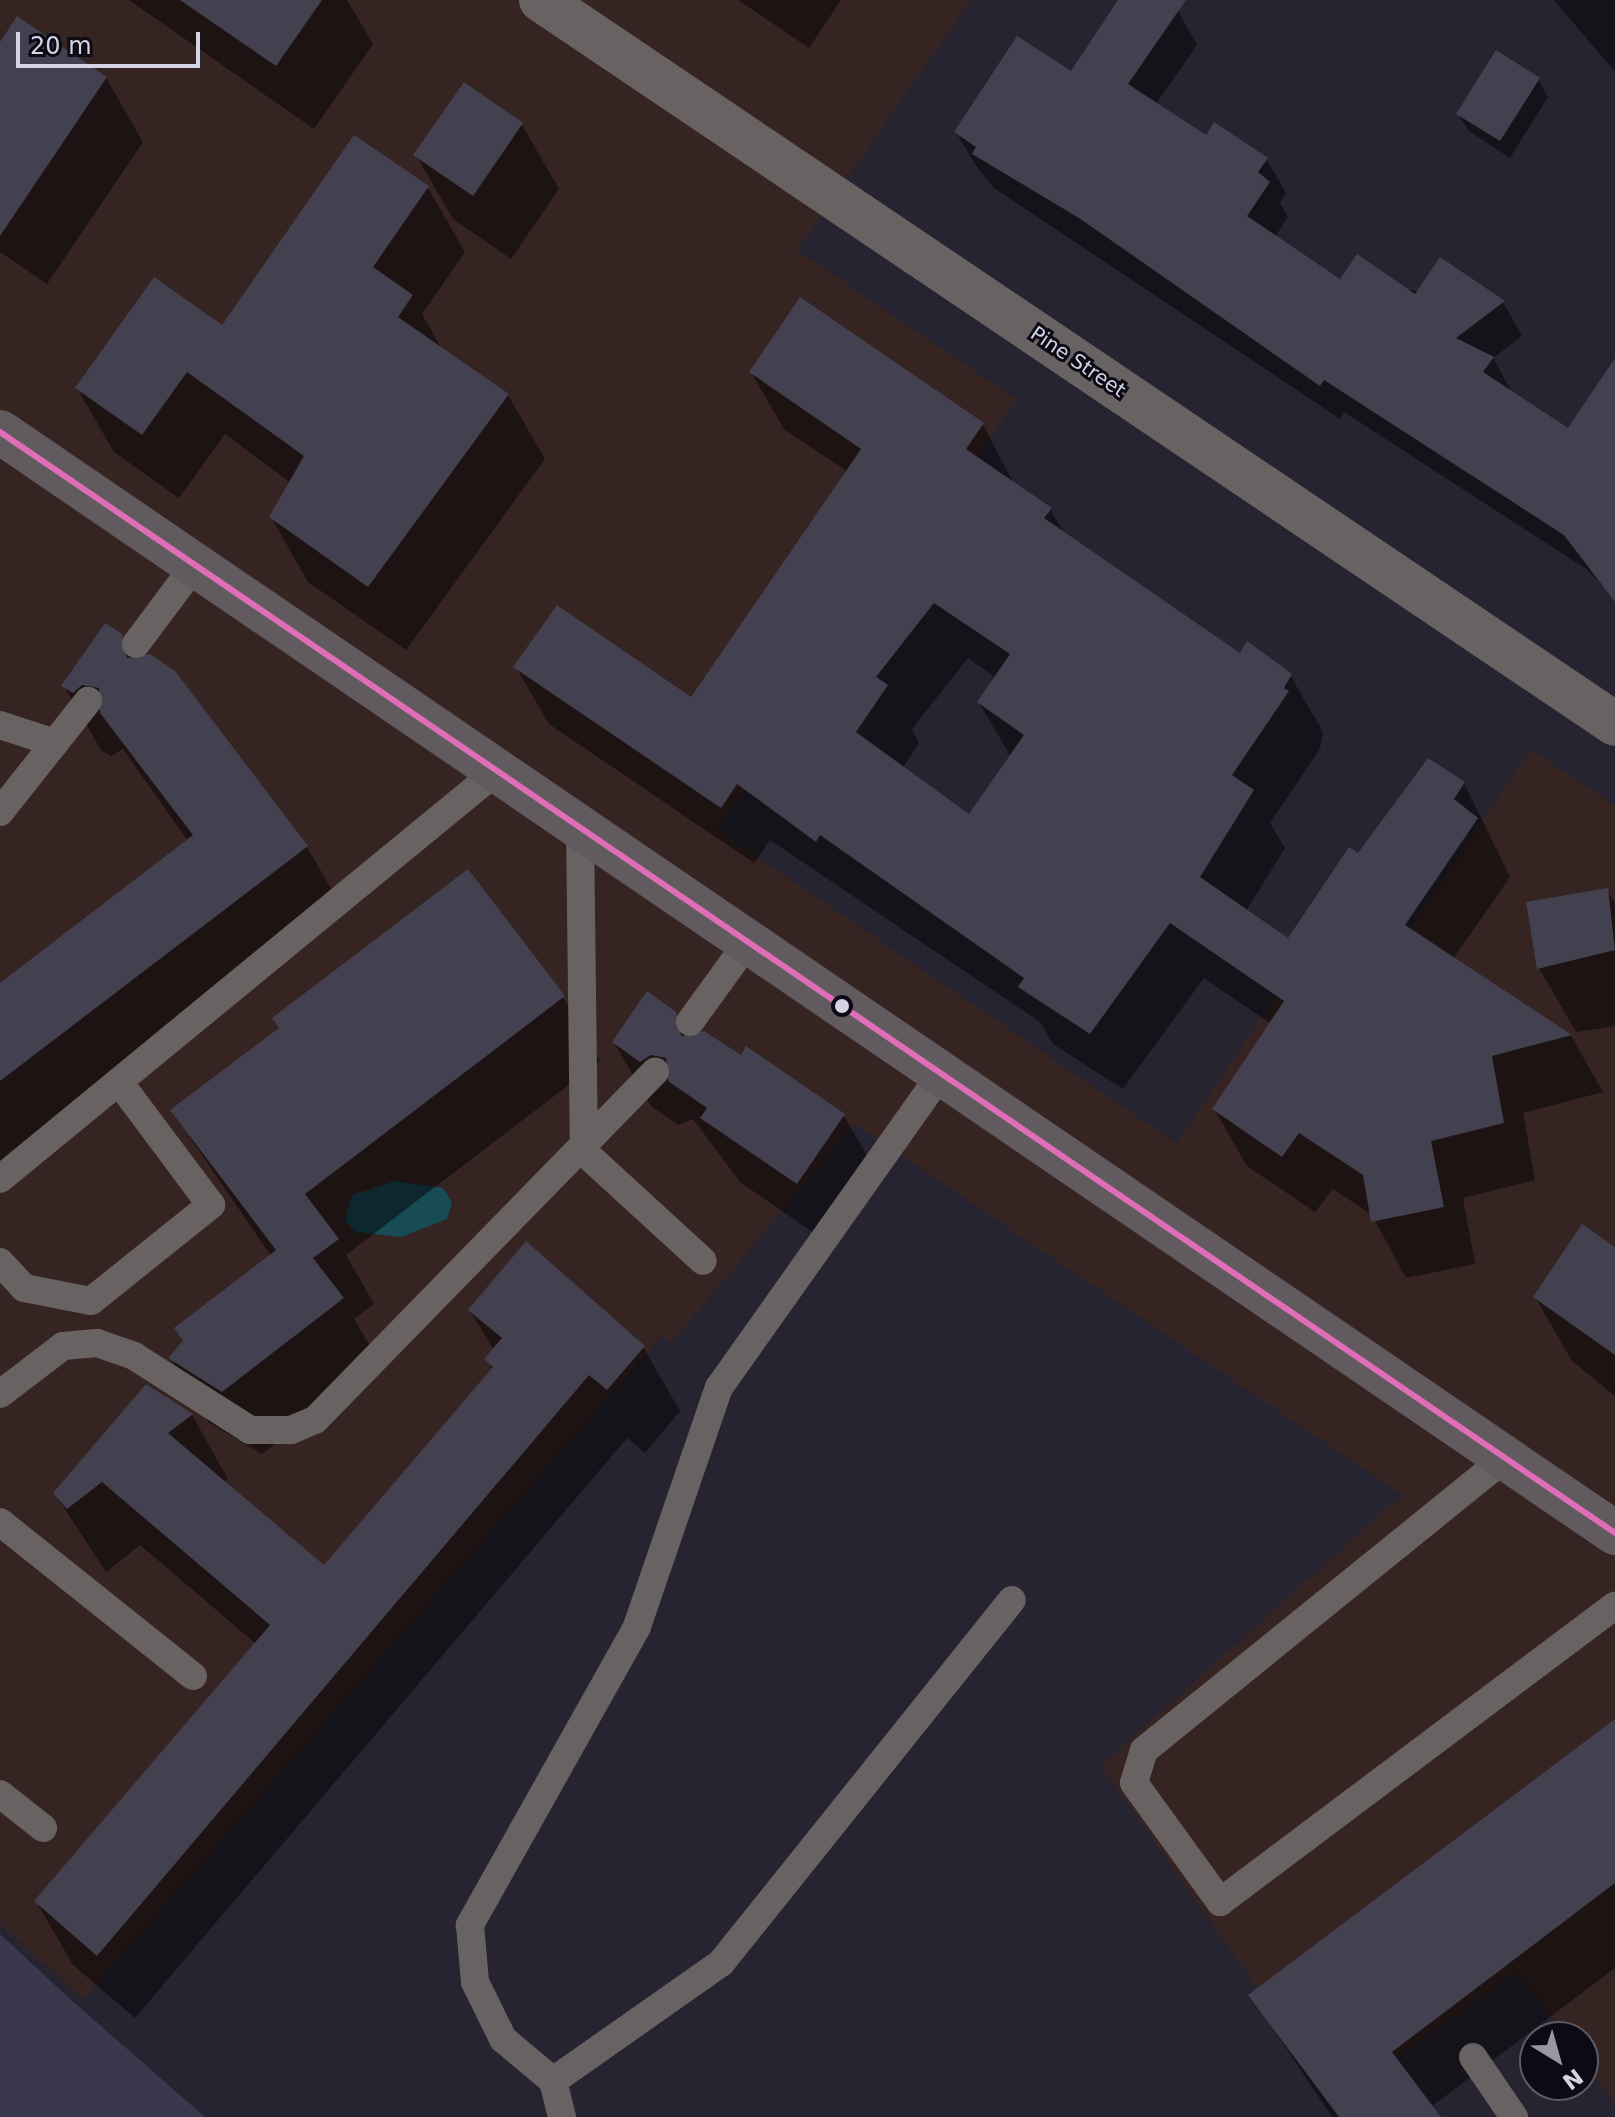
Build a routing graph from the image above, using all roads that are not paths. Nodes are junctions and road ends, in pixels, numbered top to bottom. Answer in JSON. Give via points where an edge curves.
{"nodes":[{"id":1,"x":541,"y":0,"type":"edge"},
{"id":2,"x":0,"y":432,"type":"edge"},
{"id":3,"x":195,"y":565,"type":"junction"},
{"id":4,"x":136,"y":644,"type":"dead end"},
{"id":5,"x":88,"y":701,"type":"dead end"},
{"id":6,"x":1615,"y":724,"type":"edge"},
{"id":7,"x":0,"y":725,"type":"edge"},
{"id":8,"x":55,"y":743,"type":"junction"},
{"id":9,"x":497,"y":771,"type":"junction"},
{"id":10,"x":0,"y":812,"type":"edge"},
{"id":11,"x":580,"y":828,"type":"junction"},
{"id":12,"x":748,"y":942,"type":"junction"},
{"id":13,"x":690,"y":1022,"type":"dead end"},
{"id":14,"x":655,"y":1071,"type":"dead end"},
{"id":15,"x":941,"y":1074,"type":"junction"},
{"id":16,"x":119,"y":1082,"type":"junction"},
{"id":17,"x":584,"y":1152,"type":"junction"},
{"id":18,"x":0,"y":1179,"type":"edge"},
{"id":19,"x":703,"y":1261,"type":"dead end"},
{"id":20,"x":0,"y":1262,"type":"edge"},
{"id":21,"x":0,"y":1394,"type":"edge"},
{"id":22,"x":1505,"y":1458,"type":"junction"},
{"id":23,"x":0,"y":1522,"type":"edge"},
{"id":24,"x":1615,"y":1533,"type":"edge"},
{"id":25,"x":1012,"y":1600,"type":"dead end"},
{"id":26,"x":1615,"y":1605,"type":"edge"},
{"id":27,"x":193,"y":1676,"type":"dead end"},
{"id":28,"x":0,"y":1794,"type":"edge"},
{"id":29,"x":43,"y":1828,"type":"dead end"},
{"id":30,"x":1473,"y":2057,"type":"dead end"},
{"id":31,"x":553,"y":2081,"type":"junction"},
{"id":32,"x":562,"y":2117,"type":"edge"},
{"id":33,"x":1514,"y":2117,"type":"edge"}],
"edges":[{"from":1,"to":6,"type":"street","name":"Pine Street"},
{"from":2,"to":3,"type":"main road"},
{"from":3,"to":4,"type":"lane"},
{"from":3,"to":9,"type":"main road"},
{"from":5,"to":8,"type":"lane"},
{"from":7,"to":8,"type":"lane"},
{"from":8,"to":10,"type":"lane"},
{"from":9,"to":11,"type":"main road"},
{"from":9,"to":16,"type":"lane"},
{"from":11,"to":12,"type":"main road"},
{"from":11,"to":17,"type":"lane"},
{"from":12,"to":13,"type":"lane"},
{"from":12,"to":15,"type":"main road"},
{"from":14,"to":17,"type":"lane"},
{"from":15,"to":22,"type":"main road"},
{"from":15,"to":31,"type":"lane","via":[[719,1387],[637,1627],[470,1925],[475,1982],[503,2039]]},
{"from":16,"to":18,"type":"lane"},
{"from":16,"to":20,"type":"lane","via":[[211,1205],[91,1301],[24,1288]]},
{"from":17,"to":19,"type":"lane"},
{"from":17,"to":21,"type":"lane","via":[[341,1400],[291,1430],[250,1430],[134,1356],[97,1343],[63,1346]]},
{"from":22,"to":24,"type":"main road"},
{"from":22,"to":26,"type":"lane","via":[[1144,1750],[1134,1783],[1220,1902]]},
{"from":23,"to":27,"type":"lane"},
{"from":25,"to":31,"type":"lane","via":[[721,1963]]},
{"from":28,"to":29,"type":"lane"},
{"from":30,"to":33,"type":"lane"},
{"from":31,"to":32,"type":"lane"}]}
